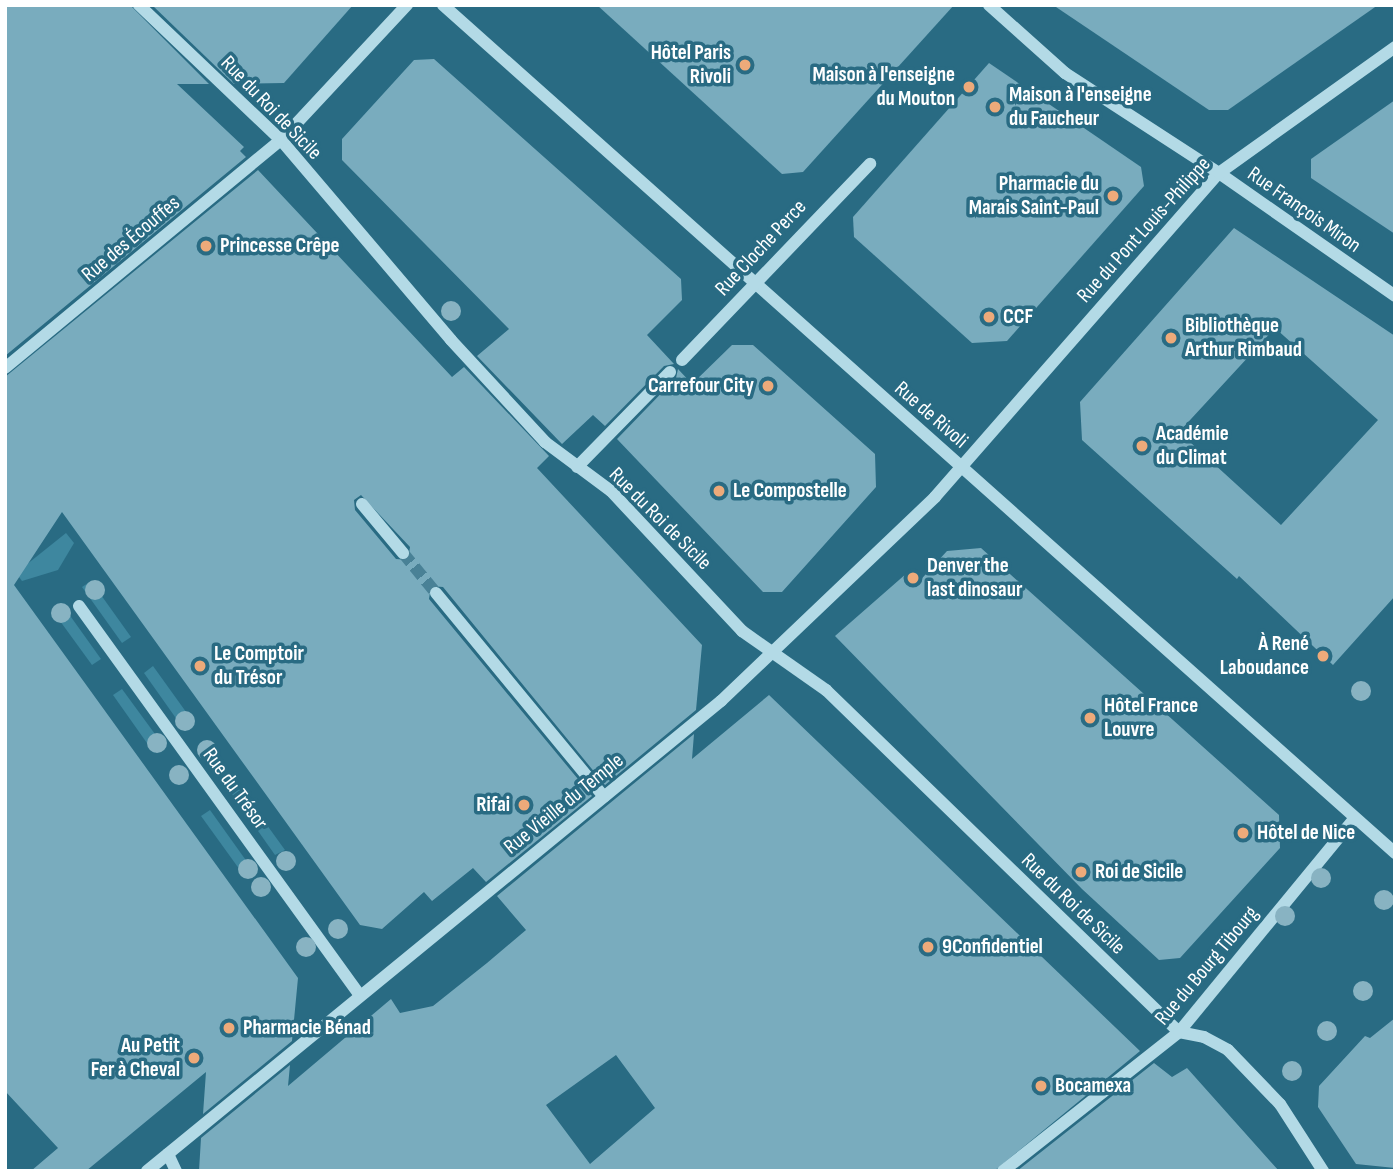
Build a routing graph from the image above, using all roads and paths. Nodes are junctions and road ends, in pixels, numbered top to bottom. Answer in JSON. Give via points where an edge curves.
{"nodes":[{"id":1,"x":139,"y":5,"type":"edge"},
{"id":2,"x":408,"y":5,"type":"edge"},
{"id":3,"x":443,"y":5,"type":"edge"},
{"id":4,"x":989,"y":5,"type":"edge"},
{"id":5,"x":1395,"y":47,"type":"edge"},
{"id":6,"x":281,"y":140,"type":"junction"},
{"id":7,"x":870,"y":164,"type":"dead end"},
{"id":8,"x":1219,"y":173,"type":"junction"},
{"id":9,"x":755,"y":284,"type":"junction"},
{"id":10,"x":1395,"y":296,"type":"edge"},
{"id":11,"x":682,"y":360,"type":"dead end"},
{"id":12,"x":5,"y":368,"type":"edge"},
{"id":13,"x":670,"y":372,"type":"dead end"},
{"id":14,"x":983,"y":443,"type":"joint"},
{"id":15,"x":577,"y":467,"type":"junction"},
{"id":16,"x":962,"y":467,"type":"junction"},
{"id":17,"x":362,"y":504,"type":"dead end"},
{"id":18,"x":403,"y":553,"type":"tunnel mouth"},
{"id":19,"x":436,"y":593,"type":"tunnel mouth"},
{"id":20,"x":79,"y":606,"type":"dead end"},
{"id":21,"x":775,"y":650,"type":"junction"},
{"id":22,"x":604,"y":797,"type":"junction"},
{"id":23,"x":1355,"y":818,"type":"junction"},
{"id":24,"x":1395,"y":853,"type":"edge"},
{"id":25,"x":360,"y":995,"type":"junction"},
{"id":26,"x":1180,"y":1032,"type":"junction"},
{"id":27,"x":168,"y":1154,"type":"junction"},
{"id":28,"x":147,"y":1171,"type":"edge"},
{"id":29,"x":176,"y":1171,"type":"edge"},
{"id":30,"x":1003,"y":1171,"type":"edge"},
{"id":31,"x":1323,"y":1171,"type":"edge"}],
"edges":[{"from":1,"to":6,"type":"street","name":"Rue du Roi de Sicile"},
{"from":2,"to":6,"type":"street","name":"Rue des Écouffes"},
{"from":3,"to":9,"type":"street","name":"Rue de Rivoli"},
{"from":4,"to":8,"type":"street","name":"Rue François Miron","via":[[1065,73]]},
{"from":5,"to":8,"type":"street","name":"Rue du Pont Louis-Philippe"},
{"from":6,"to":12,"type":"street","name":"Rue des Écouffes"},
{"from":6,"to":15,"type":"street","name":"Rue du Roi de Sicile","via":[[451,340],[545,442]]},
{"from":7,"to":9,"type":"street","name":"Rue Cloche Perce"},
{"from":8,"to":10,"type":"street","name":"Rue François Miron"},
{"from":8,"to":14,"type":"street","name":"Rue du Pont Louis-Philippe"},
{"from":9,"to":11,"type":"street","name":"Rue Cloche Perce"},
{"from":9,"to":16,"type":"street","name":"Rue de Rivoli"},
{"from":13,"to":15,"type":"street"},
{"from":14,"to":16,"type":"street","name":"Rue Vieille du Temple"},
{"from":15,"to":21,"type":"street","name":"Rue du Roi de Sicile","via":[[611,491],[743,631]]},
{"from":16,"to":21,"type":"street","name":"Rue Vieille du Temple"},
{"from":16,"to":23,"type":"street","name":"Rue de Rivoli"},
{"from":17,"to":18,"type":"street"},
{"from":19,"to":22,"type":"street"},
{"from":20,"to":25,"type":"street","name":"Rue du Trésor"},
{"from":21,"to":22,"type":"street","name":"Rue Vieille du Temple"},
{"from":21,"to":26,"type":"street","name":"Rue du Roi de Sicile","via":[[826,690]]},
{"from":22,"to":25,"type":"street","name":"Rue Vieille du Temple"},
{"from":23,"to":24,"type":"street","name":"Rue de Rivoli"},
{"from":23,"to":26,"type":"street","name":"Rue du Bourg Tibourg"},
{"from":25,"to":27,"type":"street","name":"Rue Vieille du Temple"},
{"from":26,"to":30,"type":"street","name":"Rue du Bourg Tibourg"},
{"from":26,"to":31,"type":"street","via":[[1204,1037],[1228,1050],[1280,1104]]},
{"from":27,"to":28,"type":"street","name":"Rue Vieille du Temple"},
{"from":27,"to":29,"type":"street"}]}
